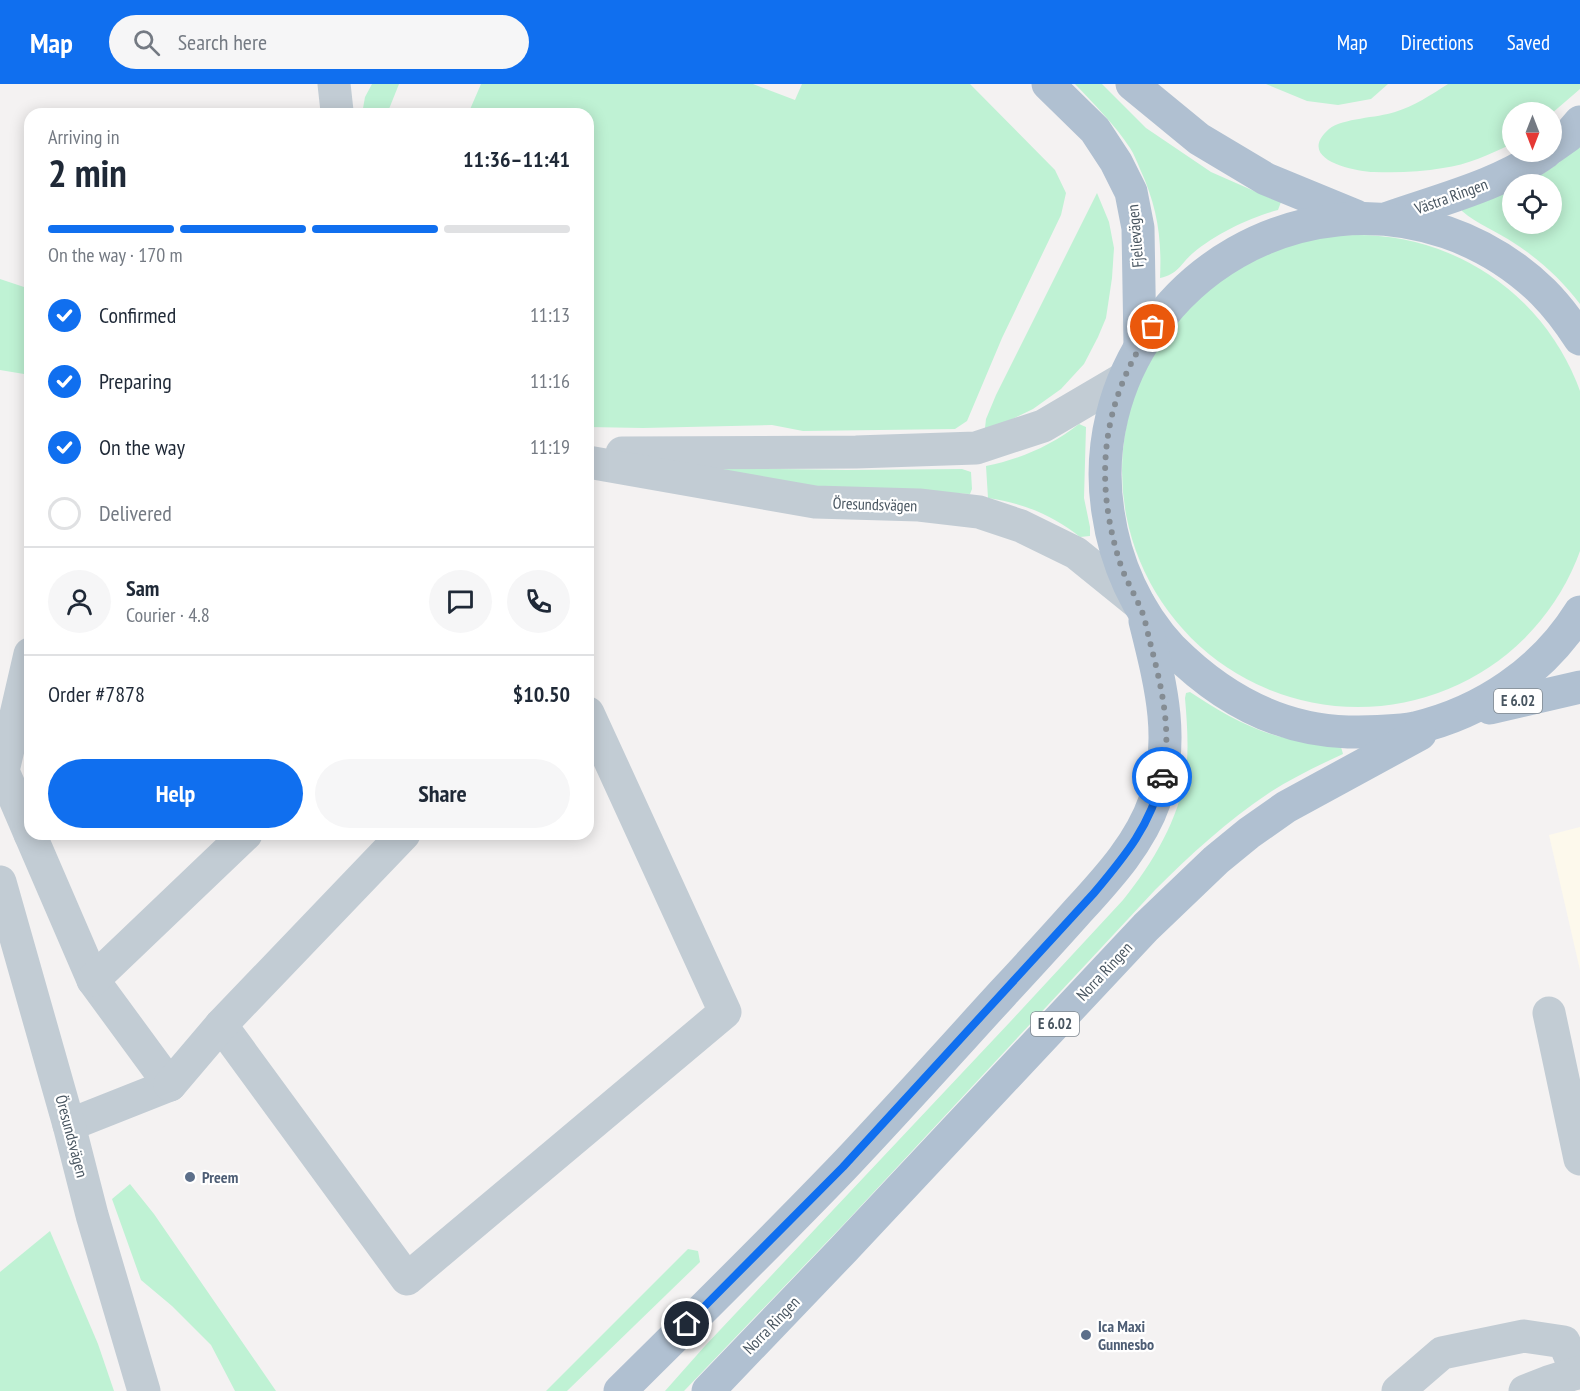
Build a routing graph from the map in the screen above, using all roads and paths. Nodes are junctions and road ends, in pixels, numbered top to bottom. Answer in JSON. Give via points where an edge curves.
{"nodes":[{"id":1,"x":334,"y":84,"type":"edge"},
{"id":2,"x":1048,"y":84,"type":"edge"},
{"id":3,"x":1132,"y":84,"type":"edge"},
{"id":4,"x":337,"y":108,"type":"edge"},
{"id":5,"x":1580,"y":122,"type":"edge"},
{"id":6,"x":1562,"y":140,"type":"edge"},
{"id":7,"x":1531,"y":162,"type":"edge"},
{"id":8,"x":1373,"y":219,"type":"junction"},
{"id":9,"x":1580,"y":339,"type":"edge"},
{"id":10,"x":1140,"y":346,"type":"junction"},
{"id":11,"x":1123,"y":379,"type":"junction"},
{"id":12,"x":594,"y":453,"type":"edge"},
{"id":13,"x":594,"y":463,"type":"edge"},
{"id":14,"x":1140,"y":606,"type":"junction"},
{"id":15,"x":1580,"y":612,"type":"edge"},
{"id":16,"x":24,"y":680,"type":"edge"},
{"id":17,"x":1580,"y":687,"type":"edge"},
{"id":18,"x":1453,"y":716,"type":"junction"},
{"id":19,"x":594,"y":726,"type":"edge"},
{"id":20,"x":24,"y":738,"type":"edge"},
{"id":21,"x":3,"y":771,"type":"junction"},
{"id":22,"x":24,"y":820,"type":"edge"},
{"id":23,"x":33,"y":840,"type":"edge"},
{"id":24,"x":240,"y":840,"type":"edge"},
{"id":25,"x":398,"y":840,"type":"edge"},
{"id":26,"x":0,"y":882,"type":"edge"},
{"id":27,"x":93,"y":980,"type":"junction"},
{"id":28,"x":1549,"y":1013,"type":"dead end"},
{"id":29,"x":220,"y":1025,"type":"junction"},
{"id":30,"x":170,"y":1085,"type":"junction"},
{"id":31,"x":69,"y":1125,"type":"junction"},
{"id":32,"x":1580,"y":1158,"type":"edge"},
{"id":33,"x":1579,"y":1373,"type":"edge"},
{"id":34,"x":144,"y":1391,"type":"edge"},
{"id":35,"x":620,"y":1391,"type":"edge"},
{"id":36,"x":708,"y":1391,"type":"edge"},
{"id":37,"x":1398,"y":1391,"type":"edge"},
{"id":38,"x":1525,"y":1391,"type":"edge"}],
"edges":[{"from":1,"to":4,"type":"street"},
{"from":2,"to":10,"type":"main road","name":"Fjelievägen","via":[[1095,130],[1131,192],[1138,228]]},
{"from":3,"to":8,"type":"main road","via":[[1199,139],[1266,179]]},
{"from":5,"to":6,"type":"main road"},
{"from":7,"to":8,"type":"main road","name":"Västra Ringen","via":[[1485,185]]},
{"from":8,"to":9,"type":"main road","via":[[1419,224],[1486,250],[1543,292]]},
{"from":8,"to":10,"type":"main road","via":[[1317,222],[1274,234],[1233,253],[1197,278],[1166,309]]},
{"from":10,"to":11,"type":"main road"},
{"from":11,"to":12,"type":"street","via":[[1043,426],[976,448]]},
{"from":11,"to":14,"type":"main road","via":[[1111,416],[1105,454],[1105,494],[1122,569]]},
{"from":13,"to":14,"type":"street","name":"Öresundsvägen","via":[[815,502],[920,505],[979,512],[1022,526],[1076,553]]},
{"from":14,"to":18,"type":"main road","via":[[1164,640],[1192,669],[1258,711],[1334,732],[1413,728]]},
{"from":14,"to":35,"type":"main road","via":[[1162,695],[1166,749],[1156,800],[1133,844],[1079,910],[843,1167]]},
{"from":15,"to":18,"type":"main road","via":[[1547,656],[1519,680],[1489,700]]},
{"from":16,"to":21,"type":"street"},
{"from":17,"to":18,"type":"main road","number":"E 6.02"},
{"from":18,"to":36,"type":"main road","name":"Norra Ringen","number":"E 6.02","via":[[1286,807],[1216,860],[1146,927]]},
{"from":19,"to":29,"type":"street","via":[[725,1012],[407,1279]]},
{"from":20,"to":21,"type":"street"},
{"from":21,"to":22,"type":"street"},
{"from":23,"to":27,"type":"street"},
{"from":24,"to":27,"type":"street"},
{"from":25,"to":29,"type":"street"},
{"from":26,"to":31,"type":"street","name":"Öresundsvägen"},
{"from":27,"to":30,"type":"street"},
{"from":28,"to":32,"type":"street"},
{"from":29,"to":30,"type":"street"},
{"from":30,"to":31,"type":"street"},
{"from":31,"to":34,"type":"street","name":"Öresundsvägen"},
{"from":33,"to":37,"type":"street","via":[[1564,1342],[1524,1336],[1442,1353]]},
{"from":33,"to":38,"type":"street"}]}
